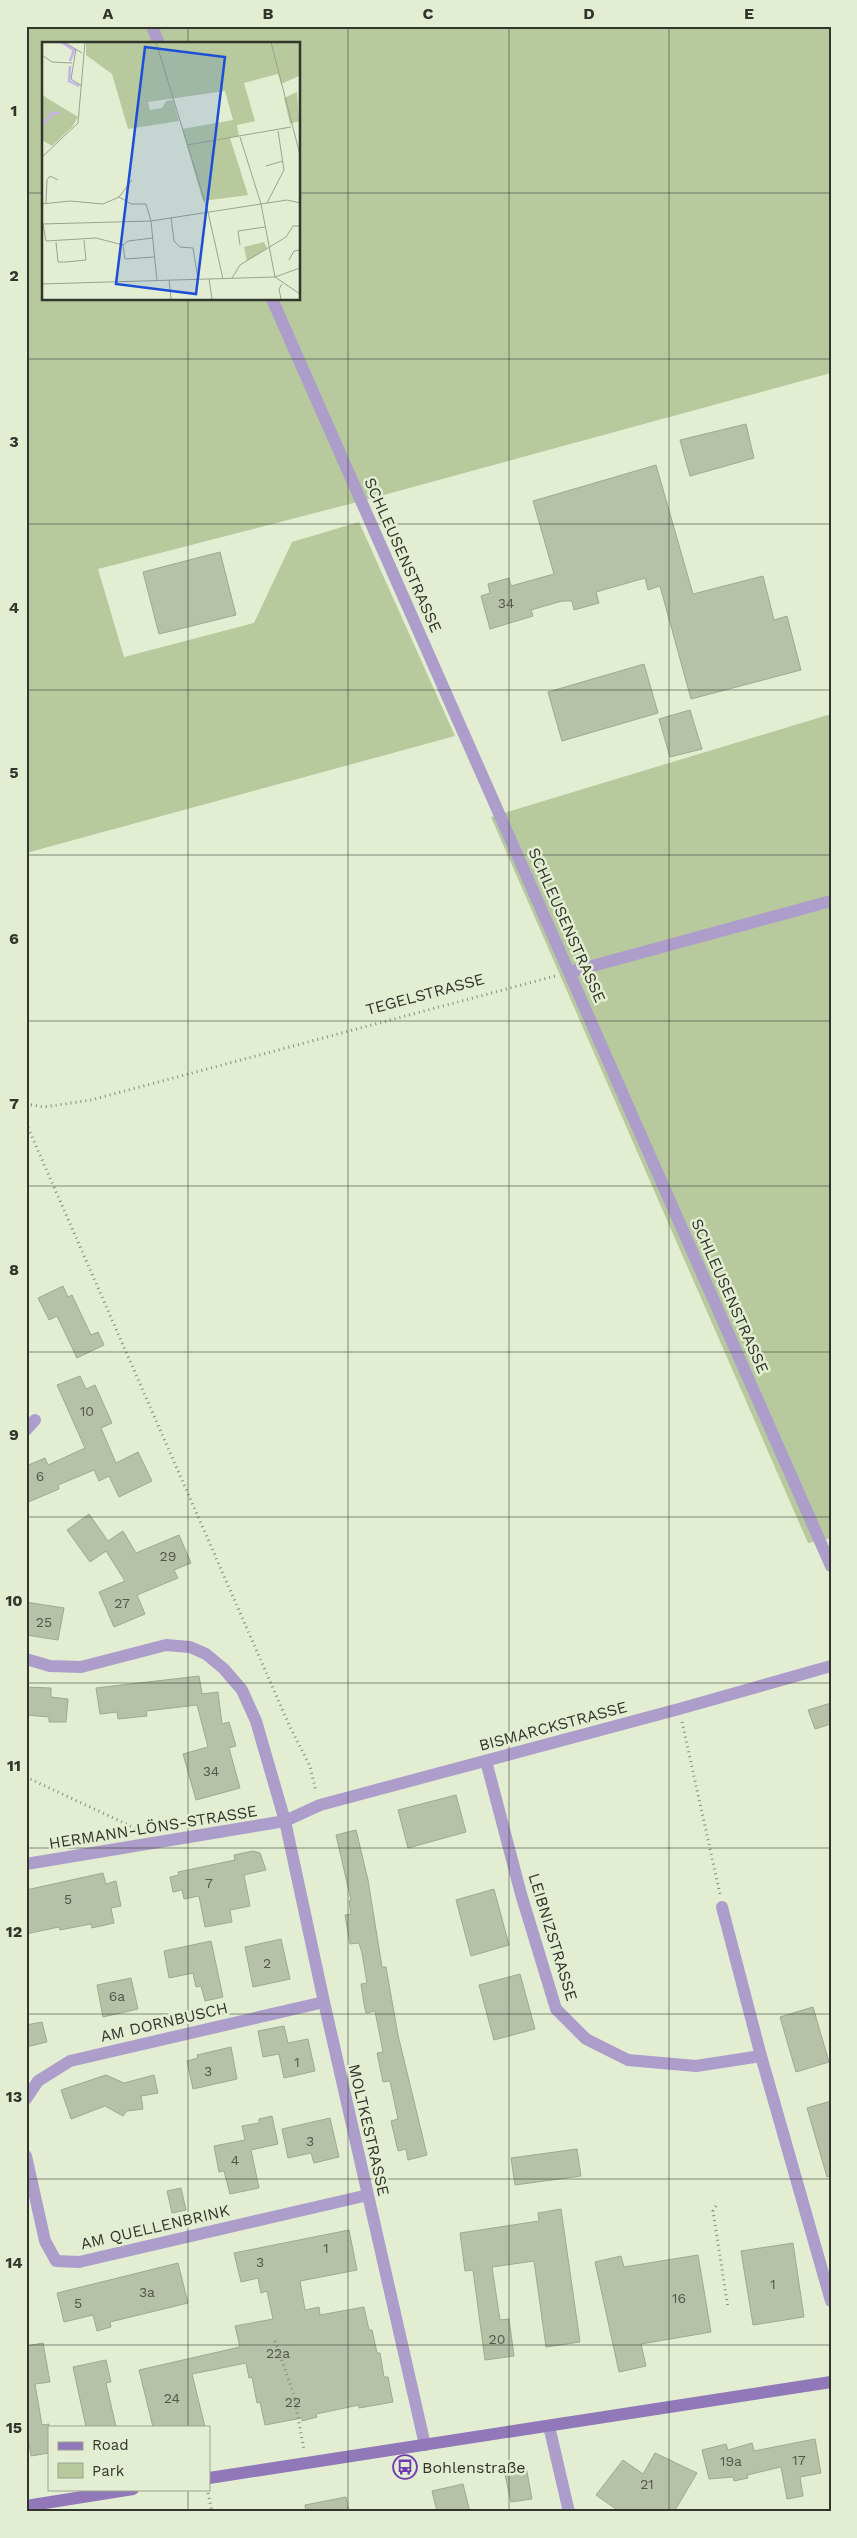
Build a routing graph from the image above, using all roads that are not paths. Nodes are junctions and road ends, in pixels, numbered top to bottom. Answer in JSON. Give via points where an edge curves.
{"nodes":[{"id":1,"x":152,"y":26,"type":"edge"},
{"id":2,"x":158,"y":42,"type":"edge"},
{"id":3,"x":272,"y":300,"type":"edge"},
{"id":4,"x":831,"y":901,"type":"edge"},
{"id":5,"x":570,"y":972,"type":"junction"},
{"id":6,"x":35,"y":1420,"type":"dead end"},
{"id":7,"x":26,"y":1430,"type":"edge"},
{"id":8,"x":831,"y":1566,"type":"edge"},
{"id":9,"x":26,"y":1659,"type":"edge"},
{"id":10,"x":831,"y":1666,"type":"edge"},
{"id":11,"x":486,"y":1761,"type":"junction"},
{"id":12,"x":285,"y":1821,"type":"junction"},
{"id":13,"x":26,"y":1864,"type":"edge"},
{"id":14,"x":722,"y":1907,"type":"road end"},
{"id":15,"x":324,"y":2002,"type":"junction"},
{"id":16,"x":761,"y":2056,"type":"junction"},
{"id":17,"x":26,"y":2099,"type":"edge"},
{"id":18,"x":26,"y":2156,"type":"edge"},
{"id":19,"x":368,"y":2195,"type":"junction"},
{"id":20,"x":831,"y":2301,"type":"edge"},
{"id":21,"x":831,"y":2382,"type":"edge"},
{"id":22,"x":549,"y":2426,"type":"junction"},
{"id":23,"x":425,"y":2445,"type":"junction"},
{"id":24,"x":210,"y":2478,"type":"edge"},
{"id":25,"x":127,"y":2490,"type":"edge"},
{"id":26,"x":26,"y":2506,"type":"edge"},
{"id":27,"x":568,"y":2512,"type":"edge"}],
"edges":[{"from":1,"to":2,"type":"street"},
{"from":3,"to":5,"type":"street","name":"SCHLEUSENSTRASSE"},
{"from":4,"to":5,"type":"street"},
{"from":5,"to":8,"type":"street","name":"SCHLEUSENSTRASSE"},
{"from":6,"to":7,"type":"street"},
{"from":9,"to":12,"type":"street","name":"MOLTKESTRASSE","via":[[50,1666],[81,1667],[166,1645],[190,1647],[206,1654],[242,1690],[256,1721]]},
{"from":10,"to":11,"type":"street","name":"BISMARCKSTRASSE"},
{"from":11,"to":12,"type":"street","name":"BISMARCKSTRASSE","via":[[320,1805]]},
{"from":11,"to":16,"type":"street","name":"LEIBNIZSTRASSE","via":[[556,2009],[586,2039],[628,2060],[696,2066]]},
{"from":12,"to":13,"type":"street","name":"HERMANN-LÖNS-STRASSE"},
{"from":12,"to":15,"type":"street","name":"MOLTKESTRASSE"},
{"from":14,"to":16,"type":"street"},
{"from":15,"to":17,"type":"street","name":"AM DORNBUSCH","via":[[70,2061],[38,2081]]},
{"from":15,"to":19,"type":"street","name":"MOLTKESTRASSE"},
{"from":16,"to":20,"type":"street"},
{"from":18,"to":19,"type":"street","name":"AM QUELLENBRINK","via":[[45,2241],[56,2261],[79,2262]]},
{"from":19,"to":23,"type":"street","name":"MOLTKESTRASSE"},
{"from":21,"to":22,"type":"street"},
{"from":22,"to":23,"type":"street"},
{"from":22,"to":27,"type":"street"},
{"from":23,"to":24,"type":"street"},
{"from":25,"to":26,"type":"street"}]}
